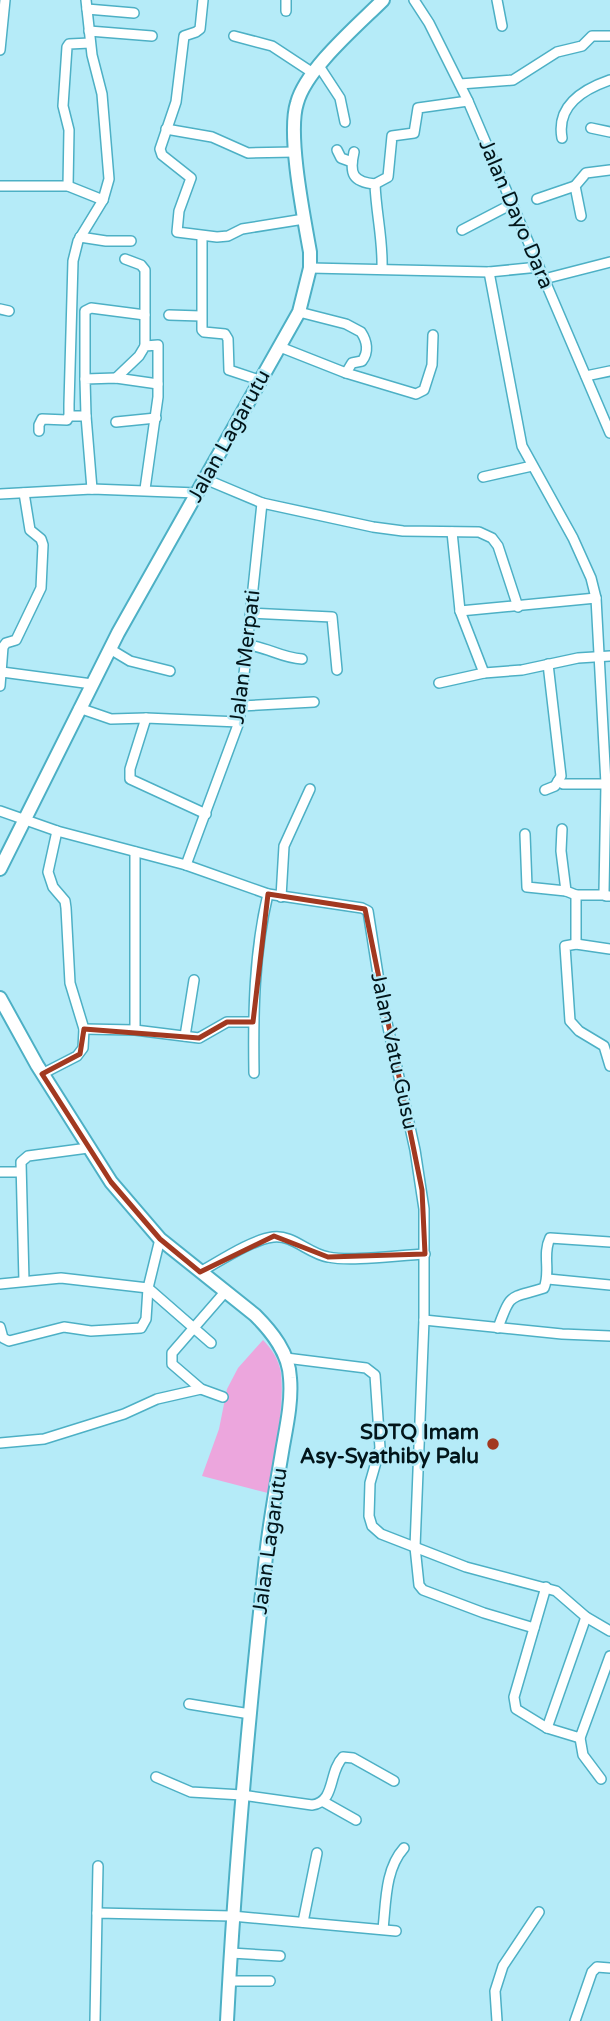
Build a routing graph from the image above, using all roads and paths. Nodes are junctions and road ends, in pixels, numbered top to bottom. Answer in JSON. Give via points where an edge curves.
{"nodes":[{"id":1,"x":5,"y":0,"type":"edge"},
{"id":2,"x":203,"y":0,"type":"edge"},
{"id":3,"x":286,"y":0,"type":"edge"},
{"id":4,"x":383,"y":0,"type":"edge"},
{"id":5,"x":414,"y":0,"type":"edge"},
{"id":6,"x":498,"y":0,"type":"edge"},
{"id":7,"x":87,"y":5,"type":"edge"},
{"id":8,"x":2,"y":11,"type":"edge"},
{"id":9,"x":286,"y":11,"type":"dead end"},
{"id":10,"x":134,"y":12,"type":"dead end"},
{"id":11,"x":502,"y":26,"type":"dead end"},
{"id":12,"x":89,"y":31,"type":"junction"},
{"id":13,"x":152,"y":36,"type":"dead end"},
{"id":14,"x":234,"y":36,"type":"dead end"},
{"id":15,"x":610,"y":36,"type":"edge"},
{"id":16,"x":90,"y":43,"type":"junction"},
{"id":17,"x":0,"y":50,"type":"edge"},
{"id":18,"x":316,"y":70,"type":"junction"},
{"id":19,"x":610,"y":80,"type":"edge"},
{"id":20,"x":460,"y":84,"type":"junction"},
{"id":21,"x":468,"y":101,"type":"junction"},
{"id":22,"x":345,"y":122,"type":"dead end"},
{"id":23,"x":591,"y":128,"type":"dead end"},
{"id":24,"x":166,"y":129,"type":"junction"},
{"id":25,"x":610,"y":132,"type":"edge"},
{"id":26,"x":562,"y":138,"type":"dead end"},
{"id":27,"x":337,"y":150,"type":"dead end"},
{"id":28,"x":295,"y":152,"type":"junction"},
{"id":29,"x":610,"y":170,"type":"edge"},
{"id":30,"x":375,"y":184,"type":"junction"},
{"id":31,"x":0,"y":186,"type":"edge"},
{"id":32,"x":68,"y":186,"type":"junction"},
{"id":33,"x":575,"y":186,"type":"junction"},
{"id":34,"x":537,"y":199,"type":"dead end"},
{"id":35,"x":103,"y":200,"type":"junction"},
{"id":36,"x":512,"y":204,"type":"junction"},
{"id":37,"x":581,"y":216,"type":"dead end"},
{"id":38,"x":304,"y":219,"type":"junction"},
{"id":39,"x":463,"y":230,"type":"dead end"},
{"id":40,"x":80,"y":237,"type":"junction"},
{"id":41,"x":202,"y":237,"type":"junction"},
{"id":42,"x":131,"y":241,"type":"dead end"},
{"id":43,"x":125,"y":259,"type":"dead end"},
{"id":44,"x":610,"y":262,"type":"edge"},
{"id":45,"x":539,"y":267,"type":"junction"},
{"id":46,"x":310,"y":268,"type":"junction"},
{"id":47,"x":382,"y":268,"type":"junction"},
{"id":48,"x":489,"y":272,"type":"junction"},
{"id":49,"x":544,"y":279,"type":"junction"},
{"id":50,"x":299,"y":312,"type":"junction"},
{"id":51,"x":145,"y":315,"type":"junction"},
{"id":52,"x":169,"y":316,"type":"dead end"},
{"id":53,"x":201,"y":316,"type":"junction"},
{"id":54,"x":433,"y":335,"type":"dead end"},
{"id":55,"x":145,"y":346,"type":"junction"},
{"id":56,"x":280,"y":346,"type":"junction"},
{"id":57,"x":610,"y":371,"type":"edge"},
{"id":58,"x":346,"y":373,"type":"junction"},
{"id":59,"x":586,"y":376,"type":"junction"},
{"id":60,"x":116,"y":378,"type":"junction"},
{"id":61,"x":85,"y":379,"type":"junction"},
{"id":62,"x":259,"y":380,"type":"junction"},
{"id":63,"x":158,"y":384,"type":"junction"},
{"id":64,"x":69,"y":416,"type":"junction"},
{"id":65,"x":86,"y":416,"type":"junction"},
{"id":66,"x":156,"y":418,"type":"junction"},
{"id":67,"x":116,"y":422,"type":"dead end"},
{"id":68,"x":39,"y":431,"type":"dead end"},
{"id":69,"x":610,"y":433,"type":"edge"},
{"id":70,"x":532,"y":466,"type":"junction"},
{"id":71,"x":483,"y":477,"type":"dead end"},
{"id":72,"x":205,"y":479,"type":"junction"},
{"id":73,"x":92,"y":489,"type":"junction"},
{"id":74,"x":145,"y":489,"type":"junction"},
{"id":75,"x":24,"y":493,"type":"junction"},
{"id":76,"x":197,"y":493,"type":"junction"},
{"id":77,"x":0,"y":495,"type":"edge"},
{"id":78,"x":262,"y":503,"type":"junction"},
{"id":79,"x":452,"y":532,"type":"junction"},
{"id":80,"x":596,"y":598,"type":"junction"},
{"id":81,"x":518,"y":607,"type":"junction"},
{"id":82,"x":460,"y":611,"type":"junction"},
{"id":83,"x":251,"y":613,"type":"junction"},
{"id":84,"x":248,"y":645,"type":"junction"},
{"id":85,"x":110,"y":649,"type":"junction"},
{"id":86,"x":598,"y":656,"type":"junction"},
{"id":87,"x":610,"y":656,"type":"edge"},
{"id":88,"x":302,"y":659,"type":"dead end"},
{"id":89,"x":548,"y":664,"type":"junction"},
{"id":90,"x":337,"y":670,"type":"dead end"},
{"id":91,"x":170,"y":671,"type":"dead end"},
{"id":92,"x":2,"y":672,"type":"junction"},
{"id":93,"x":484,"y":673,"type":"junction"},
{"id":94,"x":439,"y":683,"type":"dead end"},
{"id":95,"x":92,"y":684,"type":"junction"},
{"id":96,"x":0,"y":686,"type":"edge"},
{"id":97,"x":314,"y":702,"type":"dead end"},
{"id":98,"x":241,"y":706,"type":"junction"},
{"id":99,"x":79,"y":708,"type":"junction"},
{"id":100,"x":146,"y":718,"type":"junction"},
{"id":101,"x":239,"y":722,"type":"junction"},
{"id":102,"x":558,"y":781,"type":"junction"},
{"id":103,"x":608,"y":784,"type":"edge"},
{"id":104,"x":310,"y":789,"type":"dead end"},
{"id":105,"x":545,"y":790,"type":"dead end"},
{"id":106,"x":0,"y":811,"type":"edge"},
{"id":107,"x":206,"y":814,"type":"junction"},
{"id":108,"x":24,"y":819,"type":"junction"},
{"id":109,"x":608,"y":822,"type":"edge"},
{"id":110,"x":562,"y":829,"type":"dead end"},
{"id":111,"x":57,"y":831,"type":"junction"},
{"id":112,"x":525,"y":834,"type":"dead end"},
{"id":113,"x":135,"y":852,"type":"junction"},
{"id":114,"x":607,"y":859,"type":"edge"},
{"id":115,"x":186,"y":865,"type":"junction"},
{"id":116,"x":0,"y":869,"type":"edge"},
{"id":117,"x":566,"y":891,"type":"junction"},
{"id":118,"x":268,"y":894,"type":"junction"},
{"id":119,"x":576,"y":895,"type":"junction"},
{"id":120,"x":607,"y":895,"type":"edge"},
{"id":121,"x":281,"y":897,"type":"junction"},
{"id":122,"x":576,"y":944,"type":"junction"},
{"id":123,"x":610,"y":949,"type":"edge"},
{"id":124,"x":194,"y":980,"type":"dead end"},
{"id":125,"x":0,"y":998,"type":"edge"},
{"id":126,"x":253,"y":1022,"type":"junction"},
{"id":127,"x":84,"y":1029,"type":"junction"},
{"id":128,"x":135,"y":1030,"type":"junction"},
{"id":129,"x":185,"y":1036,"type":"junction"},
{"id":130,"x":610,"y":1066,"type":"edge"},
{"id":131,"x":254,"y":1073,"type":"dead end"},
{"id":132,"x":43,"y":1074,"type":"junction"},
{"id":133,"x":88,"y":1148,"type":"junction"},
{"id":134,"x":0,"y":1172,"type":"edge"},
{"id":135,"x":20,"y":1172,"type":"junction"},
{"id":136,"x":160,"y":1238,"type":"junction"},
{"id":137,"x":610,"y":1242,"type":"edge"},
{"id":138,"x":425,"y":1254,"type":"junction"},
{"id":139,"x":200,"y":1272,"type":"junction"},
{"id":140,"x":548,"y":1279,"type":"junction"},
{"id":141,"x":24,"y":1281,"type":"junction"},
{"id":142,"x":0,"y":1284,"type":"edge"},
{"id":143,"x":610,"y":1285,"type":"edge"},
{"id":144,"x":148,"y":1288,"type":"junction"},
{"id":145,"x":225,"y":1292,"type":"junction"},
{"id":146,"x":424,"y":1320,"type":"junction"},
{"id":147,"x":0,"y":1327,"type":"edge"},
{"id":148,"x":194,"y":1327,"type":"junction"},
{"id":149,"x":498,"y":1328,"type":"junction"},
{"id":150,"x":610,"y":1336,"type":"edge"},
{"id":151,"x":211,"y":1343,"type":"dead end"},
{"id":152,"x":286,"y":1359,"type":"junction"},
{"id":153,"x":201,"y":1389,"type":"junction"},
{"id":154,"x":223,"y":1397,"type":"dead end"},
{"id":155,"x":0,"y":1443,"type":"edge"},
{"id":156,"x":415,"y":1547,"type":"junction"},
{"id":157,"x":546,"y":1587,"type":"junction"},
{"id":158,"x":586,"y":1617,"type":"junction"},
{"id":159,"x":534,"y":1628,"type":"junction"},
{"id":160,"x":610,"y":1632,"type":"edge"},
{"id":161,"x":610,"y":1656,"type":"edge"},
{"id":162,"x":189,"y":1704,"type":"dead end"},
{"id":163,"x":250,"y":1714,"type":"junction"},
{"id":164,"x":547,"y":1728,"type":"junction"},
{"id":165,"x":580,"y":1738,"type":"junction"},
{"id":166,"x":156,"y":1777,"type":"dead end"},
{"id":167,"x":601,"y":1779,"type":"dead end"},
{"id":168,"x":394,"y":1781,"type":"dead end"},
{"id":169,"x":242,"y":1795,"type":"junction"},
{"id":170,"x":324,"y":1802,"type":"junction"},
{"id":171,"x":356,"y":1820,"type":"dead end"},
{"id":172,"x":404,"y":1848,"type":"dead end"},
{"id":173,"x":317,"y":1853,"type":"dead end"},
{"id":174,"x":98,"y":1866,"type":"dead end"},
{"id":175,"x":539,"y":1912,"type":"dead end"},
{"id":176,"x":97,"y":1913,"type":"junction"},
{"id":177,"x":232,"y":1916,"type":"junction"},
{"id":178,"x":303,"y":1922,"type":"junction"},
{"id":179,"x":383,"y":1929,"type":"junction"},
{"id":180,"x":396,"y":1931,"type":"dead end"},
{"id":181,"x":231,"y":1952,"type":"junction"},
{"id":182,"x":280,"y":1956,"type":"dead end"},
{"id":183,"x":610,"y":1968,"type":"edge"},
{"id":184,"x":229,"y":1981,"type":"junction"},
{"id":185,"x":270,"y":1981,"type":"dead end"},
{"id":186,"x":95,"y":2021,"type":"edge"},
{"id":187,"x":227,"y":2021,"type":"edge"},
{"id":188,"x":497,"y":2021,"type":"edge"},
{"id":189,"x":575,"y":2021,"type":"edge"}],
"edges":[{"from":1,"to":8,"type":"street"},
{"from":2,"to":24,"type":"street","via":[[200,29],[184,36],[176,102]]},
{"from":3,"to":9,"type":"street"},
{"from":4,"to":18,"type":"street","name":"Jalan Lagarutu"},
{"from":5,"to":20,"type":"street","name":"Jalan Dayo Dara"},
{"from":6,"to":11,"type":"street"},
{"from":7,"to":10,"type":"street"},
{"from":7,"to":12,"type":"street"},
{"from":8,"to":17,"type":"street"},
{"from":12,"to":13,"type":"street"},
{"from":12,"to":16,"type":"street"},
{"from":14,"to":18,"type":"street","via":[[272,46]]},
{"from":15,"to":20,"type":"street","via":[[592,36],[582,46],[557,52],[513,80]]},
{"from":16,"to":32,"type":"street","via":[[67,47],[63,106],[69,130]]},
{"from":16,"to":35,"type":"street","via":[[102,94],[109,179]]},
{"from":18,"to":22,"type":"street","via":[[340,98]]},
{"from":18,"to":28,"type":"street","name":"Jalan Lagarutu","via":[[296,104]]},
{"from":19,"to":26,"type":"street","via":[[588,88],[574,100],[562,119]]},
{"from":20,"to":21,"type":"street","name":"Jalan Dayo Dara"},
{"from":21,"to":30,"type":"street","via":[[418,108],[414,133],[392,136],[388,177]]},
{"from":21,"to":36,"type":"street","name":"Jalan Dayo Dara"},
{"from":23,"to":25,"type":"street"},
{"from":24,"to":28,"type":"street","via":[[212,137],[248,153]]},
{"from":24,"to":41,"type":"street","via":[[160,152],[192,180],[177,232]]},
{"from":27,"to":30,"type":"street","via":[[341,159],[353,157],[355,179]]},
{"from":28,"to":38,"type":"street","name":"Jalan Lagarutu"},
{"from":29,"to":33,"type":"street","via":[[586,173]]},
{"from":30,"to":47,"type":"street"},
{"from":31,"to":32,"type":"street"},
{"from":32,"to":35,"type":"street"},
{"from":33,"to":34,"type":"street"},
{"from":33,"to":37,"type":"street"},
{"from":35,"to":40,"type":"street"},
{"from":36,"to":39,"type":"street"},
{"from":36,"to":45,"type":"street","name":"Jalan Dayo Dara"},
{"from":38,"to":41,"type":"street","via":[[243,229],[228,236]]},
{"from":38,"to":46,"type":"street","name":"Jalan Lagarutu"},
{"from":40,"to":42,"type":"street"},
{"from":40,"to":64,"type":"street","via":[[71,275]]},
{"from":41,"to":53,"type":"street"},
{"from":43,"to":51,"type":"street","via":[[145,268]]},
{"from":44,"to":49,"type":"street"},
{"from":45,"to":48,"type":"street"},
{"from":45,"to":49,"type":"street","name":"Jalan Dayo Dara"},
{"from":46,"to":47,"type":"street"},
{"from":46,"to":50,"type":"street","name":"Jalan Lagarutu"},
{"from":47,"to":48,"type":"street"},
{"from":48,"to":70,"type":"street","via":[[520,438]]},
{"from":49,"to":59,"type":"street","name":"Jalan Dayo Dara"},
{"from":50,"to":56,"type":"street","name":"Jalan Lagarutu"},
{"from":50,"to":58,"type":"street","via":[[361,332],[365,356]]},
{"from":51,"to":55,"type":"street"},
{"from":51,"to":61,"type":"street","via":[[85,311]]},
{"from":52,"to":53,"type":"street"},
{"from":53,"to":62,"type":"street","via":[[204,332],[227,337],[229,370]]},
{"from":54,"to":58,"type":"street","via":[[432,365],[421,393]]},
{"from":55,"to":60,"type":"street"},
{"from":55,"to":63,"type":"street","via":[[159,347]]},
{"from":56,"to":58,"type":"street"},
{"from":56,"to":62,"type":"street","name":"Jalan Lagarutu"},
{"from":57,"to":59,"type":"street"},
{"from":59,"to":69,"type":"street","name":"Jalan Dayo Dara"},
{"from":60,"to":61,"type":"street"},
{"from":60,"to":63,"type":"street"},
{"from":61,"to":65,"type":"street"},
{"from":62,"to":72,"type":"street","name":"Jalan Lagarutu"},
{"from":63,"to":66,"type":"street"},
{"from":64,"to":65,"type":"street"},
{"from":64,"to":68,"type":"street","via":[[67,420],[42,419]]},
{"from":65,"to":73,"type":"street"},
{"from":66,"to":67,"type":"street"},
{"from":66,"to":74,"type":"street"},
{"from":70,"to":71,"type":"street"},
{"from":70,"to":80,"type":"street","via":[[577,547]]},
{"from":72,"to":76,"type":"street","name":"Jalan Lagarutu"},
{"from":72,"to":78,"type":"street"},
{"from":73,"to":74,"type":"street"},
{"from":73,"to":75,"type":"street"},
{"from":74,"to":76,"type":"street"},
{"from":75,"to":77,"type":"street"},
{"from":75,"to":92,"type":"street","via":[[30,530],[43,545],[42,581],[18,638],[3,647]]},
{"from":76,"to":85,"type":"street","name":"Jalan Lagarutu"},
{"from":78,"to":79,"type":"street","via":[[373,527]]},
{"from":78,"to":83,"type":"street","name":"Jalan Merpati"},
{"from":79,"to":81,"type":"street","via":[[492,538]]},
{"from":79,"to":82,"type":"street"},
{"from":80,"to":81,"type":"street"},
{"from":80,"to":86,"type":"street"},
{"from":81,"to":82,"type":"street"},
{"from":82,"to":93,"type":"street"},
{"from":83,"to":84,"type":"street","name":"Jalan Merpati"},
{"from":83,"to":90,"type":"street","via":[[332,617]]},
{"from":84,"to":88,"type":"street"},
{"from":84,"to":98,"type":"street","name":"Jalan Merpati"},
{"from":85,"to":91,"type":"street","via":[[130,661]]},
{"from":85,"to":95,"type":"street","name":"Jalan Lagarutu"},
{"from":86,"to":87,"type":"street"},
{"from":86,"to":89,"type":"street"},
{"from":86,"to":103,"type":"street"},
{"from":89,"to":93,"type":"street"},
{"from":89,"to":102,"type":"street"},
{"from":92,"to":95,"type":"street"},
{"from":92,"to":96,"type":"street"},
{"from":93,"to":94,"type":"street"},
{"from":95,"to":99,"type":"street","name":"Jalan Lagarutu"},
{"from":97,"to":98,"type":"street"},
{"from":98,"to":101,"type":"street","name":"Jalan Merpati"},
{"from":99,"to":100,"type":"street","via":[[111,719]]},
{"from":99,"to":108,"type":"street","name":"Jalan Lagarutu"},
{"from":100,"to":101,"type":"street"},
{"from":100,"to":107,"type":"street","via":[[129,778]]},
{"from":101,"to":107,"type":"street","name":"Jalan Merpati"},
{"from":102,"to":103,"type":"street"},
{"from":102,"to":105,"type":"street"},
{"from":103,"to":109,"type":"street"},
{"from":104,"to":121,"type":"street","via":[[284,846]]},
{"from":106,"to":108,"type":"street","name":"Jalan Vatu Gusu"},
{"from":107,"to":115,"type":"street","name":"Jalan Merpati"},
{"from":108,"to":111,"type":"street","name":"Jalan Vatu Gusu"},
{"from":108,"to":116,"type":"street","name":"Jalan Lagarutu"},
{"from":109,"to":114,"type":"street"},
{"from":110,"to":117,"type":"street"},
{"from":111,"to":113,"type":"street","name":"Jalan Vatu Gusu"},
{"from":111,"to":127,"type":"street","via":[[48,872],[52,887],[65,901],[70,983]]},
{"from":112,"to":117,"type":"street","via":[[527,887]]},
{"from":113,"to":115,"type":"street","name":"Jalan Vatu Gusu"},
{"from":113,"to":128,"type":"street"},
{"from":114,"to":120,"type":"street"},
{"from":115,"to":118,"type":"street","name":"Jalan Vatu Gusu"},
{"from":117,"to":119,"type":"street"},
{"from":118,"to":121,"type":"street","name":"Jalan Vatu Gusu"},
{"from":118,"to":126,"type":"street","via":[[258,949]]},
{"from":119,"to":120,"type":"street"},
{"from":119,"to":122,"type":"street"},
{"from":121,"to":138,"type":"street","name":"Jalan Vatu Gusu","via":[[368,911],[422,1191]]},
{"from":122,"to":123,"type":"street"},
{"from":122,"to":130,"type":"street","via":[[565,946],[570,1021],[604,1046]]},
{"from":124,"to":129,"type":"street"},
{"from":125,"to":132,"type":"street","name":"Jalan Lagarutu"},
{"from":126,"to":129,"type":"street","via":[[227,1022],[199,1038]]},
{"from":126,"to":131,"type":"street"},
{"from":127,"to":128,"type":"street"},
{"from":127,"to":132,"type":"street","via":[[81,1053]]},
{"from":128,"to":129,"type":"street"},
{"from":132,"to":133,"type":"street","name":"Jalan Lagarutu"},
{"from":133,"to":135,"type":"street","via":[[28,1156],[21,1162]]},
{"from":133,"to":136,"type":"street","name":"Jalan Lagarutu"},
{"from":134,"to":135,"type":"street"},
{"from":135,"to":141,"type":"street"},
{"from":136,"to":139,"type":"street","name":"Jalan Lagarutu"},
{"from":136,"to":144,"type":"street"},
{"from":137,"to":140,"type":"street","via":[[550,1238],[546,1245]]},
{"from":138,"to":139,"type":"street","via":[[328,1258],[274,1236]]},
{"from":138,"to":146,"type":"street","name":"Jalan Vatu Gusu"},
{"from":139,"to":145,"type":"street","name":"Jalan Lagarutu"},
{"from":140,"to":143,"type":"street"},
{"from":140,"to":149,"type":"street","via":[[544,1287],[510,1299]]},
{"from":141,"to":142,"type":"street"},
{"from":141,"to":144,"type":"street","via":[[61,1278]]},
{"from":144,"to":147,"type":"street","via":[[146,1319],[138,1329],[64,1327],[9,1341]]},
{"from":144,"to":148,"type":"street"},
{"from":145,"to":148,"type":"street"},
{"from":145,"to":152,"type":"street","name":"Jalan Lagarutu","via":[[268,1328]]},
{"from":146,"to":149,"type":"street"},
{"from":146,"to":156,"type":"street","name":"Jalan Vatu Gusu"},
{"from":148,"to":151,"type":"street"},
{"from":148,"to":153,"type":"street","via":[[170,1359]]},
{"from":149,"to":150,"type":"street"},
{"from":152,"to":156,"type":"street","via":[[374,1372],[380,1442],[370,1483],[369,1519],[377,1531]]},
{"from":152,"to":163,"type":"street","name":"Jalan Lagarutu","via":[[291,1388],[266,1551]]},
{"from":153,"to":154,"type":"street"},
{"from":153,"to":155,"type":"street","via":[[157,1399],[44,1439]]},
{"from":156,"to":157,"type":"street","via":[[466,1567]]},
{"from":156,"to":159,"type":"street","name":"Jalan Vatu Gusu","via":[[423,1590]]},
{"from":157,"to":158,"type":"street"},
{"from":157,"to":159,"type":"street"},
{"from":158,"to":160,"type":"street"},
{"from":158,"to":164,"type":"street"},
{"from":159,"to":164,"type":"street","via":[[514,1702],[516,1709]]},
{"from":161,"to":165,"type":"street"},
{"from":162,"to":163,"type":"street"},
{"from":163,"to":169,"type":"street","name":"Jalan Lagarutu"},
{"from":164,"to":165,"type":"street"},
{"from":165,"to":167,"type":"street","via":[[583,1755]]},
{"from":166,"to":169,"type":"street","via":[[191,1792]]},
{"from":168,"to":170,"type":"street","via":[[344,1757]]},
{"from":169,"to":170,"type":"street","via":[[312,1805]]},
{"from":169,"to":177,"type":"street","name":"Jalan Lagarutu"},
{"from":170,"to":171,"type":"street"},
{"from":172,"to":179,"type":"street","via":[[390,1873]]},
{"from":173,"to":178,"type":"street"},
{"from":174,"to":176,"type":"street"},
{"from":175,"to":188,"type":"street","via":[[503,1966],[495,1991]]},
{"from":176,"to":177,"type":"street"},
{"from":176,"to":186,"type":"street"},
{"from":177,"to":178,"type":"street"},
{"from":177,"to":181,"type":"street","name":"Jalan Lagarutu"},
{"from":178,"to":179,"type":"street"},
{"from":179,"to":180,"type":"street"},
{"from":181,"to":182,"type":"street"},
{"from":181,"to":184,"type":"street","name":"Jalan Lagarutu"},
{"from":183,"to":189,"type":"street","via":[[597,1967],[592,1972]]},
{"from":184,"to":185,"type":"street"},
{"from":184,"to":187,"type":"street","name":"Jalan Lagarutu"}]}
